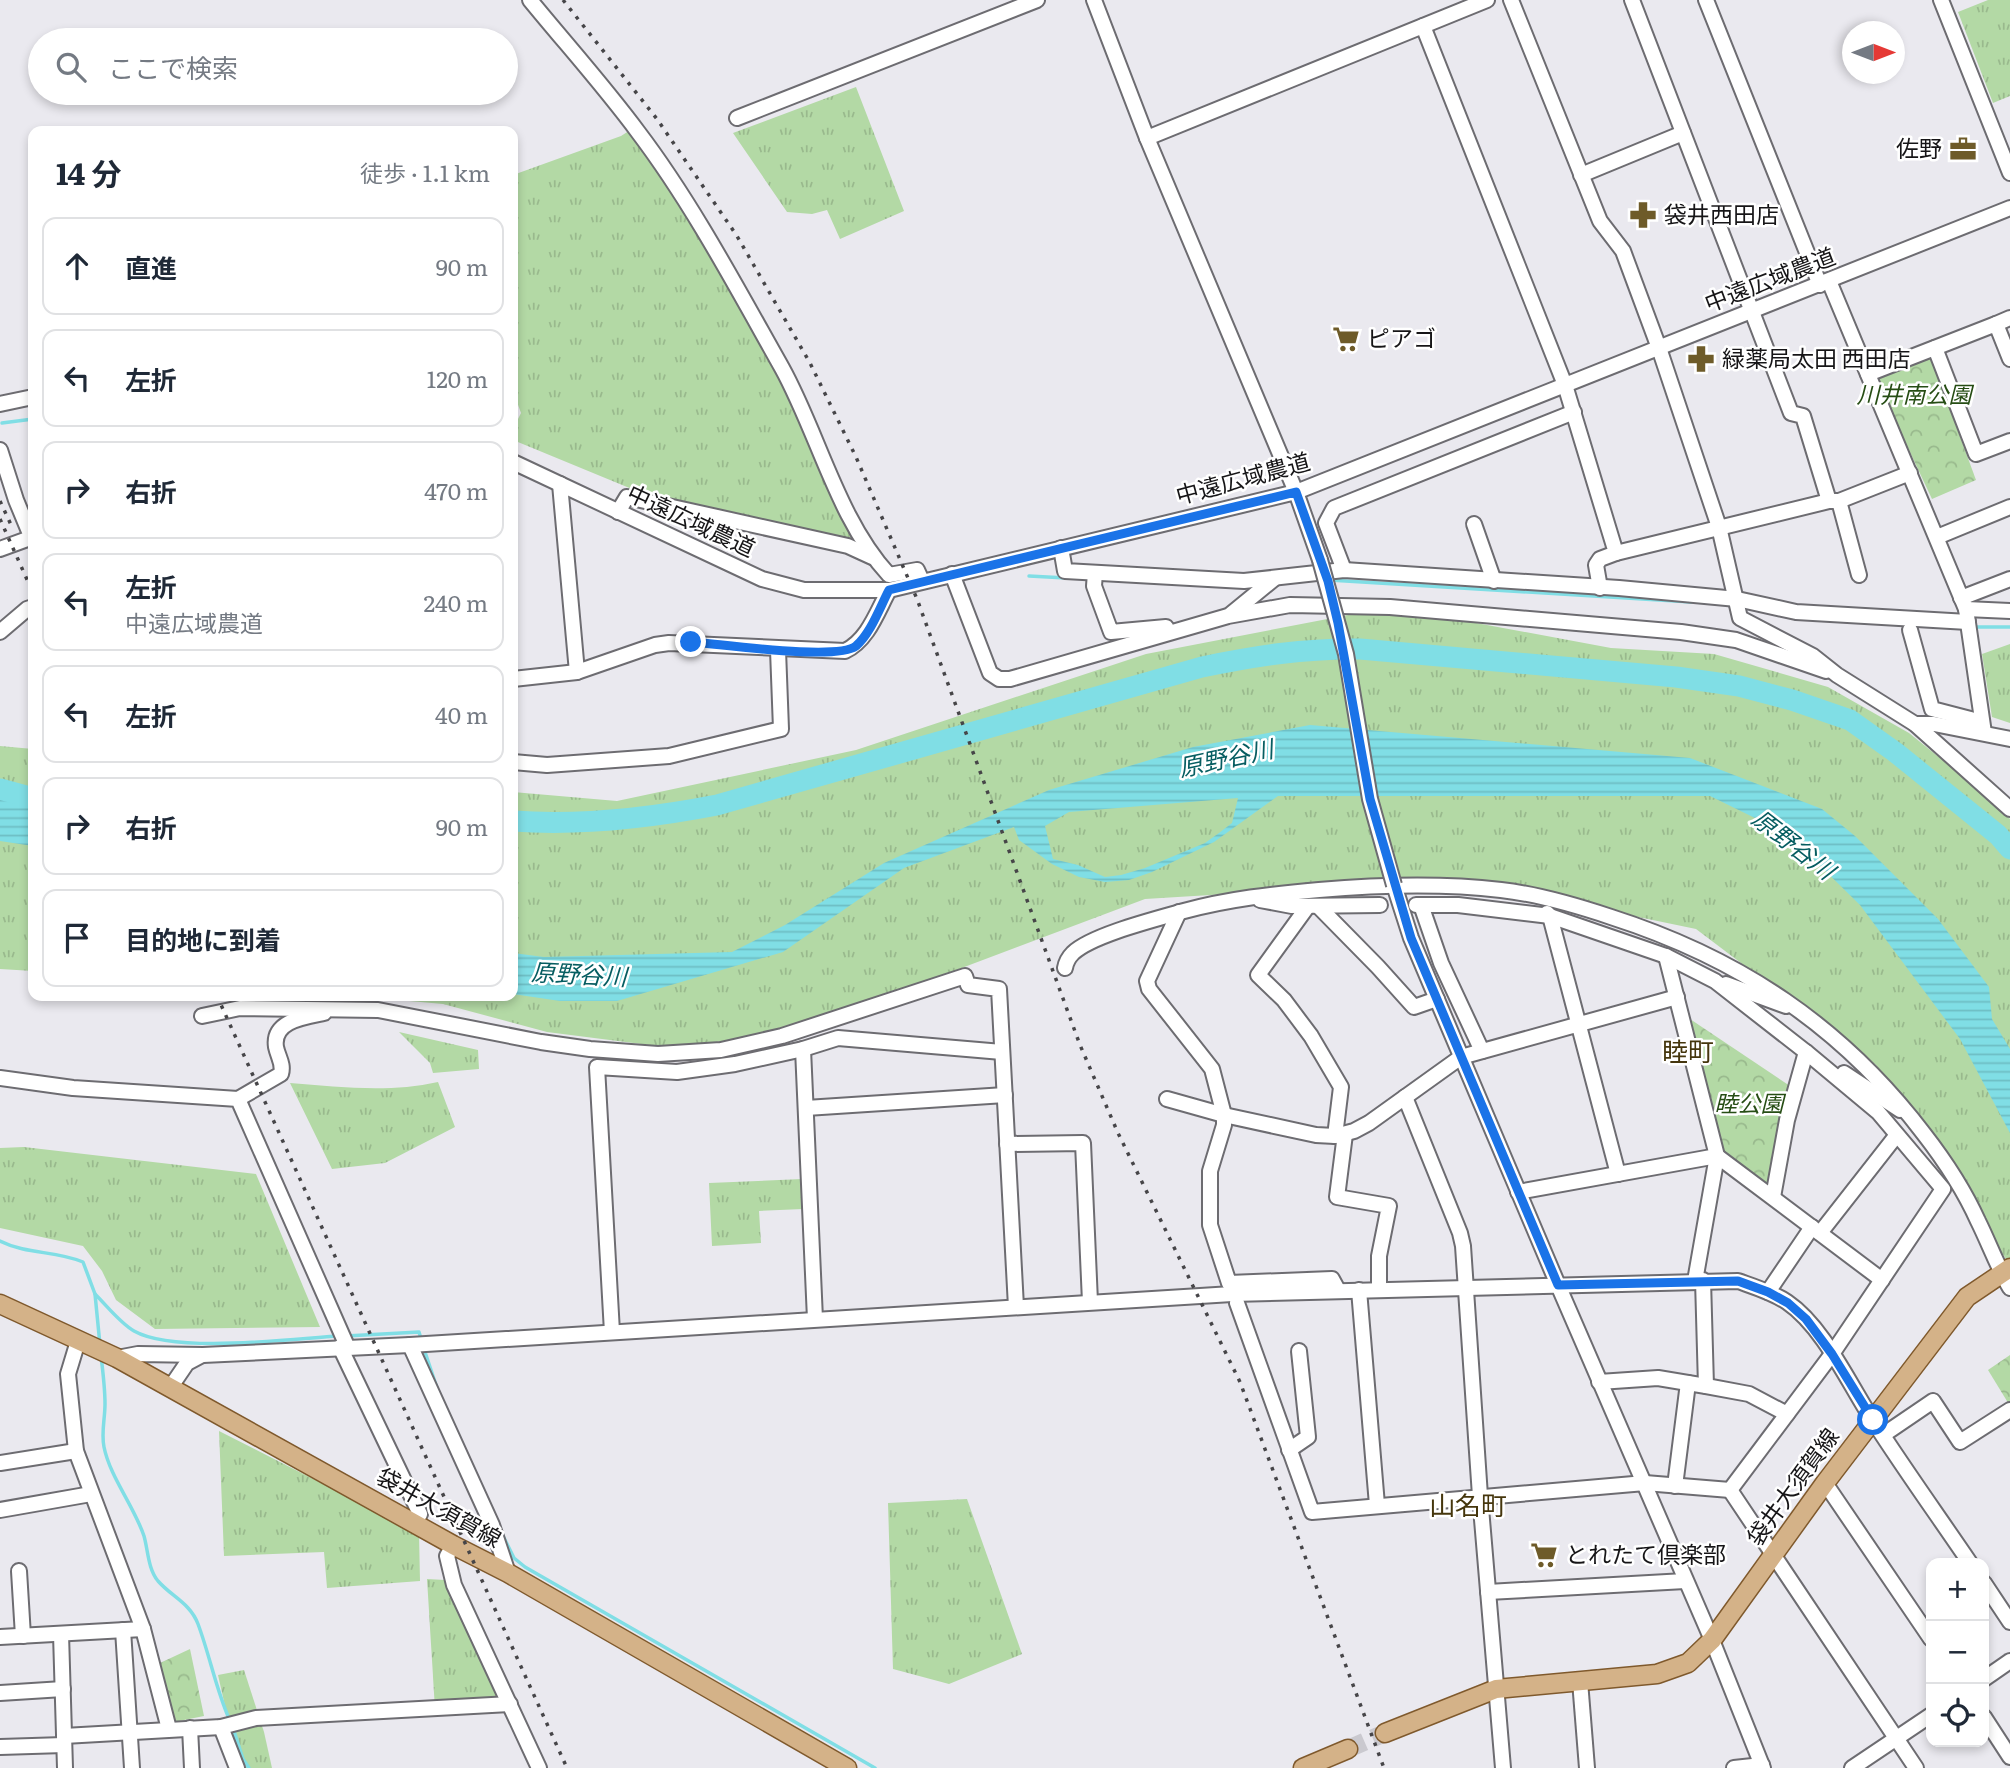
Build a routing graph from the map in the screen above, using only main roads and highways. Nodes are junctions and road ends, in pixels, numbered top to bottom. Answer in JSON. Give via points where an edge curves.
{"nodes":[{"id":1,"x":2007,"y":1276,"type":"edge"},
{"id":2,"x":0,"y":1304,"type":"edge"},
{"id":3,"x":1385,"y":1732,"type":"tunnel mouth"},
{"id":4,"x":1348,"y":1749,"type":"tunnel mouth"},
{"id":5,"x":847,"y":1768,"type":"edge"},
{"id":6,"x":1304,"y":1768,"type":"edge"}],
"edges":[{"from":1,"to":3,"type":"main road","name":"袋井大須賀線","via":[[1966,1297],[1712,1640],[1688,1663],[1657,1674],[1496,1689]]},
{"from":2,"to":5,"type":"main road","name":"袋井大須賀線","via":[[117,1358],[508,1573]]},
{"from":4,"to":6,"type":"main road"}]}
